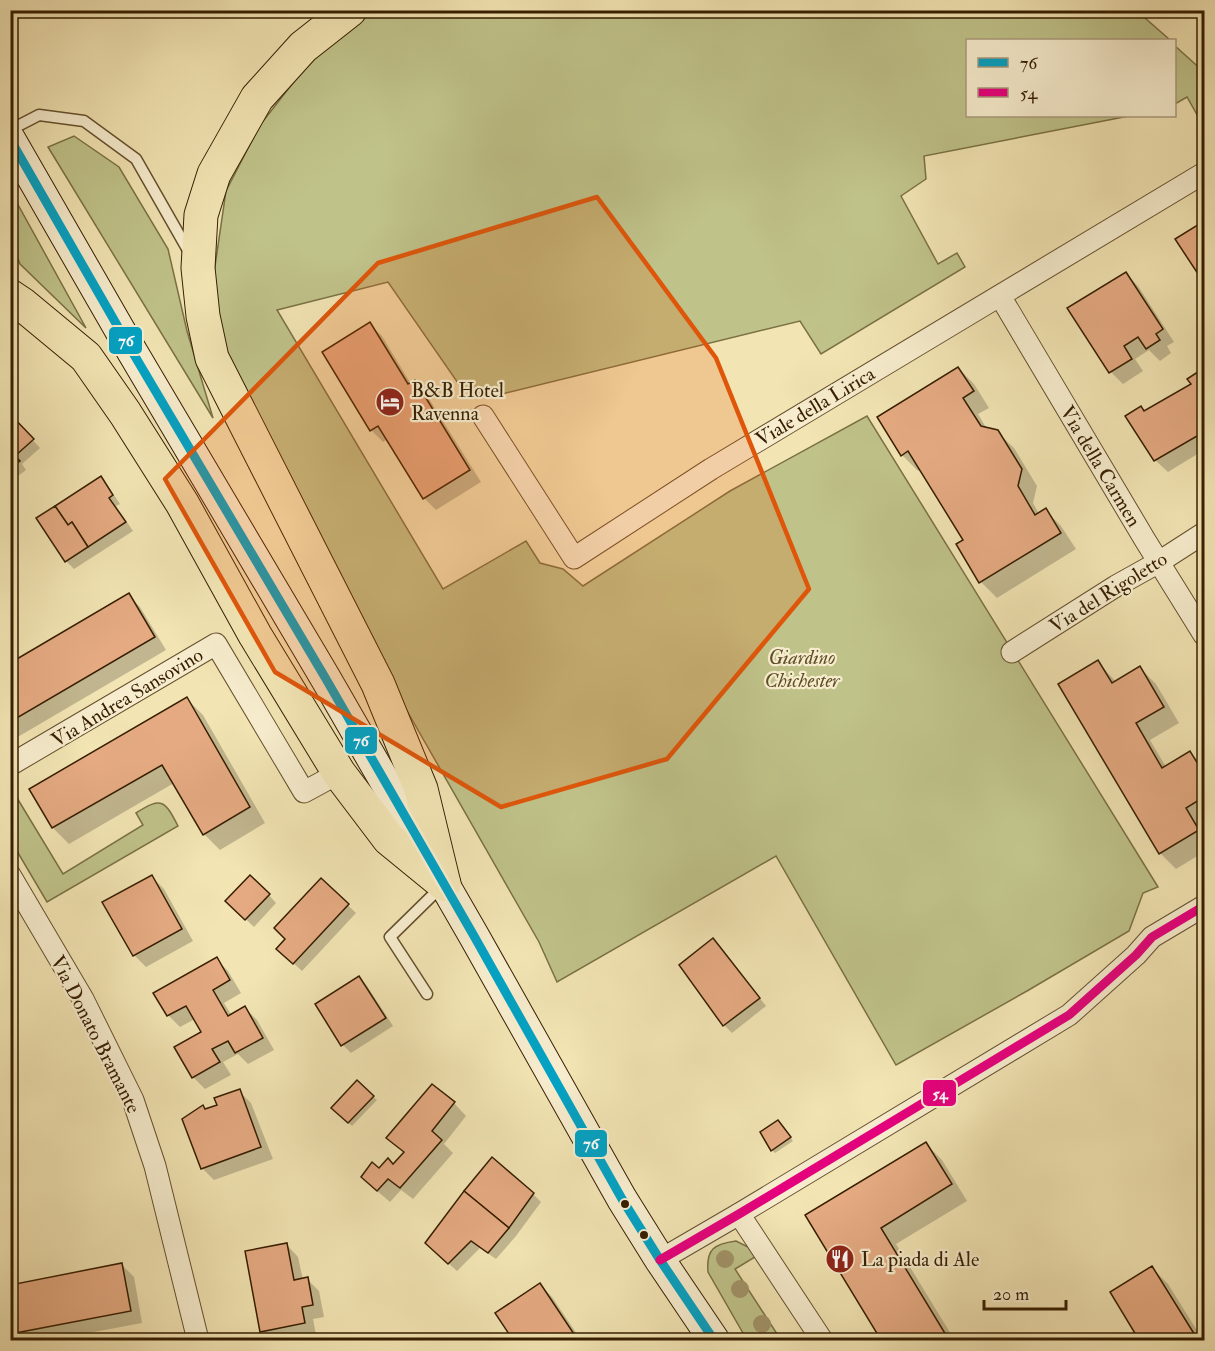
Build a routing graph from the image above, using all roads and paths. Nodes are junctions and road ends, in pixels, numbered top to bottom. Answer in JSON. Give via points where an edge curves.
{"nodes":[{"id":1,"x":350,"y":10,"type":"edge"},
{"id":2,"x":10,"y":130,"type":"edge"},
{"id":3,"x":10,"y":139,"type":"edge"},
{"id":4,"x":1204,"y":173,"type":"edge"},
{"id":5,"x":198,"y":268,"type":"junction"},
{"id":6,"x":14,"y":294,"type":"edge"},
{"id":7,"x":1000,"y":296,"type":"junction"},
{"id":8,"x":483,"y":416,"type":"dead end"},
{"id":9,"x":1204,"y":533,"type":"edge"},
{"id":10,"x":1159,"y":562,"type":"junction"},
{"id":11,"x":1204,"y":635,"type":"edge"},
{"id":12,"x":1012,"y":652,"type":"dead end"},
{"id":13,"x":10,"y":765,"type":"edge"},
{"id":14,"x":339,"y":773,"type":"junction"},
{"id":15,"x":10,"y":875,"type":"edge"},
{"id":16,"x":444,"y":884,"type":"junction"},
{"id":17,"x":1204,"y":906,"type":"edge"},
{"id":18,"x":427,"y":994,"type":"dead end"},
{"id":19,"x":739,"y":1214,"type":"junction"},
{"id":20,"x":660,"y":1260,"type":"junction"},
{"id":21,"x":198,"y":1341,"type":"edge"},
{"id":22,"x":714,"y":1341,"type":"edge"},
{"id":23,"x":822,"y":1341,"type":"edge"}],
"edges":[{"from":1,"to":5,"type":"highway","via":[[303,47],[257,98],[214,174],[201,214]]},
{"from":2,"to":5,"type":"lane","via":[[39,115],[84,121],[136,159]]},
{"from":3,"to":16,"type":"street"},
{"from":4,"to":7,"type":"street","name":"Viale della Lirica"},
{"from":5,"to":16,"type":"highway","via":[[212,358],[378,684],[421,789]]},
{"from":6,"to":14,"type":"highway","via":[[86,357],[125,413],[182,503],[255,635]]},
{"from":7,"to":8,"type":"street","name":"Viale della Lirica","via":[[711,468],[574,558]]},
{"from":7,"to":10,"type":"street","name":"Via della Carmen"},
{"from":9,"to":10,"type":"street","name":"Via del Rigoletto"},
{"from":10,"to":11,"type":"street","name":"Via della Carmen"},
{"from":10,"to":12,"type":"street","name":"Via del Rigoletto"},
{"from":13,"to":14,"type":"street","name":"Via Andrea Sansovino","via":[[216,644],[304,792]]},
{"from":14,"to":16,"type":"highway","via":[[389,839]]},
{"from":15,"to":21,"type":"street","name":"Via Donato Bramante","via":[[83,999],[133,1100],[155,1166]]},
{"from":16,"to":18,"type":"lane","via":[[390,937]]},
{"from":16,"to":20,"type":"street"},
{"from":17,"to":19,"type":"street","via":[[1152,937],[1069,1015]]},
{"from":19,"to":20,"type":"street"},
{"from":19,"to":23,"type":"street"},
{"from":20,"to":22,"type":"street"}]}
